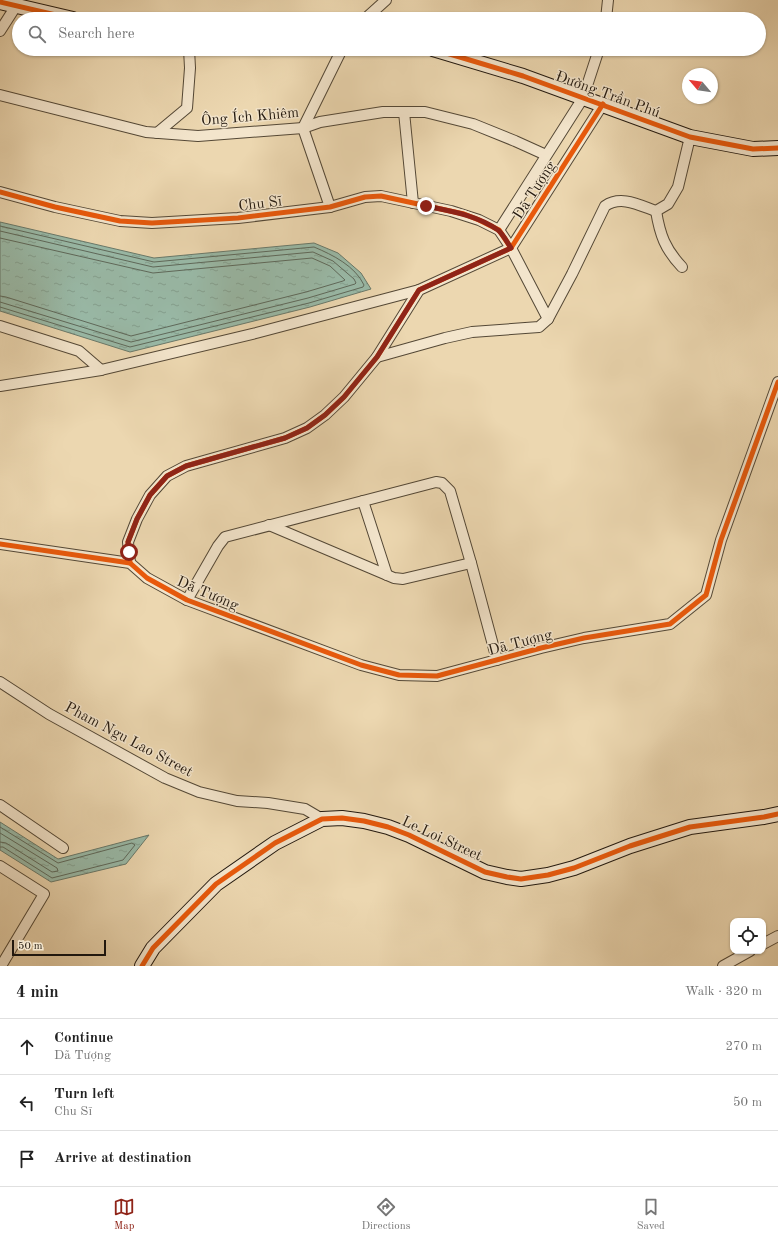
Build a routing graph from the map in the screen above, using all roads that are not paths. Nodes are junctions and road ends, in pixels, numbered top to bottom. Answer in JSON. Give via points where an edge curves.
{"nodes":[{"id":1,"x":386,"y":0,"type":"edge"},
{"id":2,"x":608,"y":0,"type":"edge"},
{"id":3,"x":0,"y":2,"type":"edge"},
{"id":4,"x":16,"y":6,"type":"junction"},
{"id":5,"x":12,"y":12,"type":"edge"},
{"id":6,"x":12,"y":12,"type":"edge"},
{"id":7,"x":42,"y":12,"type":"edge"},
{"id":8,"x":373,"y":12,"type":"edge"},
{"id":9,"x":607,"y":12,"type":"edge"},
{"id":10,"x":0,"y":31,"type":"edge"},
{"id":11,"x":189,"y":56,"type":"edge"},
{"id":12,"x":339,"y":56,"type":"edge"},
{"id":13,"x":456,"y":56,"type":"edge"},
{"id":14,"x":597,"y":56,"type":"edge"},
{"id":15,"x":0,"y":95,"type":"edge"},
{"id":16,"x":583,"y":98,"type":"junction"},
{"id":17,"x":603,"y":104,"type":"junction"},
{"id":18,"x":404,"y":112,"type":"junction"},
{"id":19,"x":303,"y":128,"type":"junction"},
{"id":20,"x":157,"y":133,"type":"junction"},
{"id":21,"x":690,"y":137,"type":"junction"},
{"id":22,"x":778,"y":148,"type":"edge"},
{"id":23,"x":546,"y":155,"type":"junction"},
{"id":24,"x":0,"y":192,"type":"edge"},
{"id":25,"x":413,"y":203,"type":"junction"},
{"id":26,"x":330,"y":207,"type":"junction"},
{"id":27,"x":656,"y":211,"type":"junction"},
{"id":28,"x":499,"y":230,"type":"junction"},
{"id":29,"x":511,"y":248,"type":"junction"},
{"id":30,"x":682,"y":267,"type":"dead end"},
{"id":31,"x":419,"y":290,"type":"junction"},
{"id":32,"x":548,"y":319,"type":"junction"},
{"id":33,"x":0,"y":326,"type":"edge"},
{"id":34,"x":377,"y":357,"type":"junction"},
{"id":35,"x":101,"y":370,"type":"junction"},
{"id":36,"x":778,"y":382,"type":"edge"},
{"id":37,"x":0,"y":386,"type":"edge"},
{"id":38,"x":363,"y":501,"type":"junction"},
{"id":39,"x":269,"y":525,"type":"junction"},
{"id":40,"x":0,"y":544,"type":"edge"},
{"id":41,"x":130,"y":563,"type":"junction"},
{"id":42,"x":471,"y":563,"type":"junction"},
{"id":43,"x":387,"y":575,"type":"junction"},
{"id":44,"x":187,"y":600,"type":"junction"},
{"id":45,"x":497,"y":660,"type":"junction"},
{"id":46,"x":0,"y":682,"type":"edge"},
{"id":47,"x":0,"y":805,"type":"edge"},
{"id":48,"x":778,"y":814,"type":"edge"},
{"id":49,"x":322,"y":819,"type":"junction"},
{"id":50,"x":63,"y":848,"type":"dead end"},
{"id":51,"x":0,"y":866,"type":"edge"},
{"id":52,"x":778,"y":936,"type":"edge"},
{"id":53,"x":766,"y":942,"type":"edge"},
{"id":54,"x":745,"y":954,"type":"edge"},
{"id":55,"x":1,"y":966,"type":"edge"},
{"id":56,"x":142,"y":966,"type":"edge"},
{"id":57,"x":723,"y":966,"type":"edge"}],
"edges":[{"from":1,"to":8,"type":"street"},
{"from":2,"to":9,"type":"street"},
{"from":3,"to":4,"type":"street"},
{"from":4,"to":5,"type":"street"},
{"from":4,"to":7,"type":"street"},
{"from":6,"to":10,"type":"street"},
{"from":11,"to":20,"type":"street","via":[[187,108]]},
{"from":12,"to":19,"type":"street"},
{"from":13,"to":16,"type":"street","name":"Đường Trần Phú"},
{"from":14,"to":16,"type":"street"},
{"from":15,"to":20,"type":"street","name":"Ông Ích Khiêm"},
{"from":16,"to":17,"type":"street","name":"Đường Trần Phú"},
{"from":16,"to":23,"type":"street"},
{"from":17,"to":21,"type":"street","name":"Đường Trần Phú"},
{"from":17,"to":29,"type":"street","name":"Dã Tượng"},
{"from":18,"to":19,"type":"street","name":"Ông Ích Khiêm","via":[[383,112],[320,122]]},
{"from":18,"to":23,"type":"street","name":"Ông Ích Khiêm","via":[[425,112],[472,124]]},
{"from":18,"to":25,"type":"street"},
{"from":19,"to":20,"type":"street","name":"Ông Ích Khiêm","via":[[198,136]]},
{"from":19,"to":26,"type":"street"},
{"from":21,"to":22,"type":"street","name":"Đường Trần Phú","via":[[753,149]]},
{"from":21,"to":27,"type":"street","via":[[678,187],[668,204]]},
{"from":23,"to":28,"type":"street"},
{"from":24,"to":26,"type":"street","name":"Chu Sĩ","via":[[120,221],[152,223],[238,218]]},
{"from":25,"to":26,"type":"street","name":"Chu Sĩ","via":[[380,196],[365,197]]},
{"from":25,"to":28,"type":"street","name":"Chu Sĩ","via":[[464,214]]},
{"from":27,"to":30,"type":"street","via":[[665,244]]},
{"from":27,"to":32,"type":"street","via":[[631,202],[612,202],[605,206]]},
{"from":28,"to":29,"type":"street","name":"Chu Sĩ"},
{"from":29,"to":31,"type":"street"},
{"from":29,"to":32,"type":"street","name":"Chu Sĩ"},
{"from":31,"to":34,"type":"street"},
{"from":31,"to":35,"type":"street"},
{"from":32,"to":34,"type":"street","via":[[539,327],[472,332]]},
{"from":33,"to":35,"type":"street","via":[[79,351]]},
{"from":34,"to":41,"type":"street","via":[[344,397],[307,428],[285,438],[186,466],[167,476],[150,495],[137,519],[128,542]]},
{"from":35,"to":37,"type":"street"},
{"from":36,"to":45,"type":"street","name":"Dã Tượng","via":[[721,540],[706,595],[670,624],[584,638]]},
{"from":38,"to":39,"type":"street"},
{"from":38,"to":42,"type":"street","via":[[436,482],[442,484],[450,491]]},
{"from":38,"to":43,"type":"street"},
{"from":39,"to":43,"type":"street"},
{"from":39,"to":44,"type":"street","via":[[225,537]]},
{"from":40,"to":41,"type":"street"},
{"from":41,"to":44,"type":"street","name":"Dã Tượng","via":[[147,578]]},
{"from":42,"to":43,"type":"street","via":[[403,579]]},
{"from":42,"to":45,"type":"street"},
{"from":44,"to":45,"type":"street","name":"Dã Tượng","via":[[361,664],[399,675],[437,676]]},
{"from":46,"to":49,"type":"street","name":"Pham Ngu Lao Street","via":[[49,714],[165,778],[199,792],[237,801],[305,809]]},
{"from":47,"to":50,"type":"street"},
{"from":48,"to":49,"type":"street","name":"Le Loi Street","via":[[690,827],[630,846],[574,868],[521,879],[485,872],[388,827],[342,818]]},
{"from":49,"to":56,"type":"street","name":"Le Loi Street","via":[[275,843],[216,884],[153,948]]},
{"from":51,"to":55,"type":"street","via":[[44,894]]},
{"from":52,"to":53,"type":"street"},
{"from":54,"to":57,"type":"street"}]}
